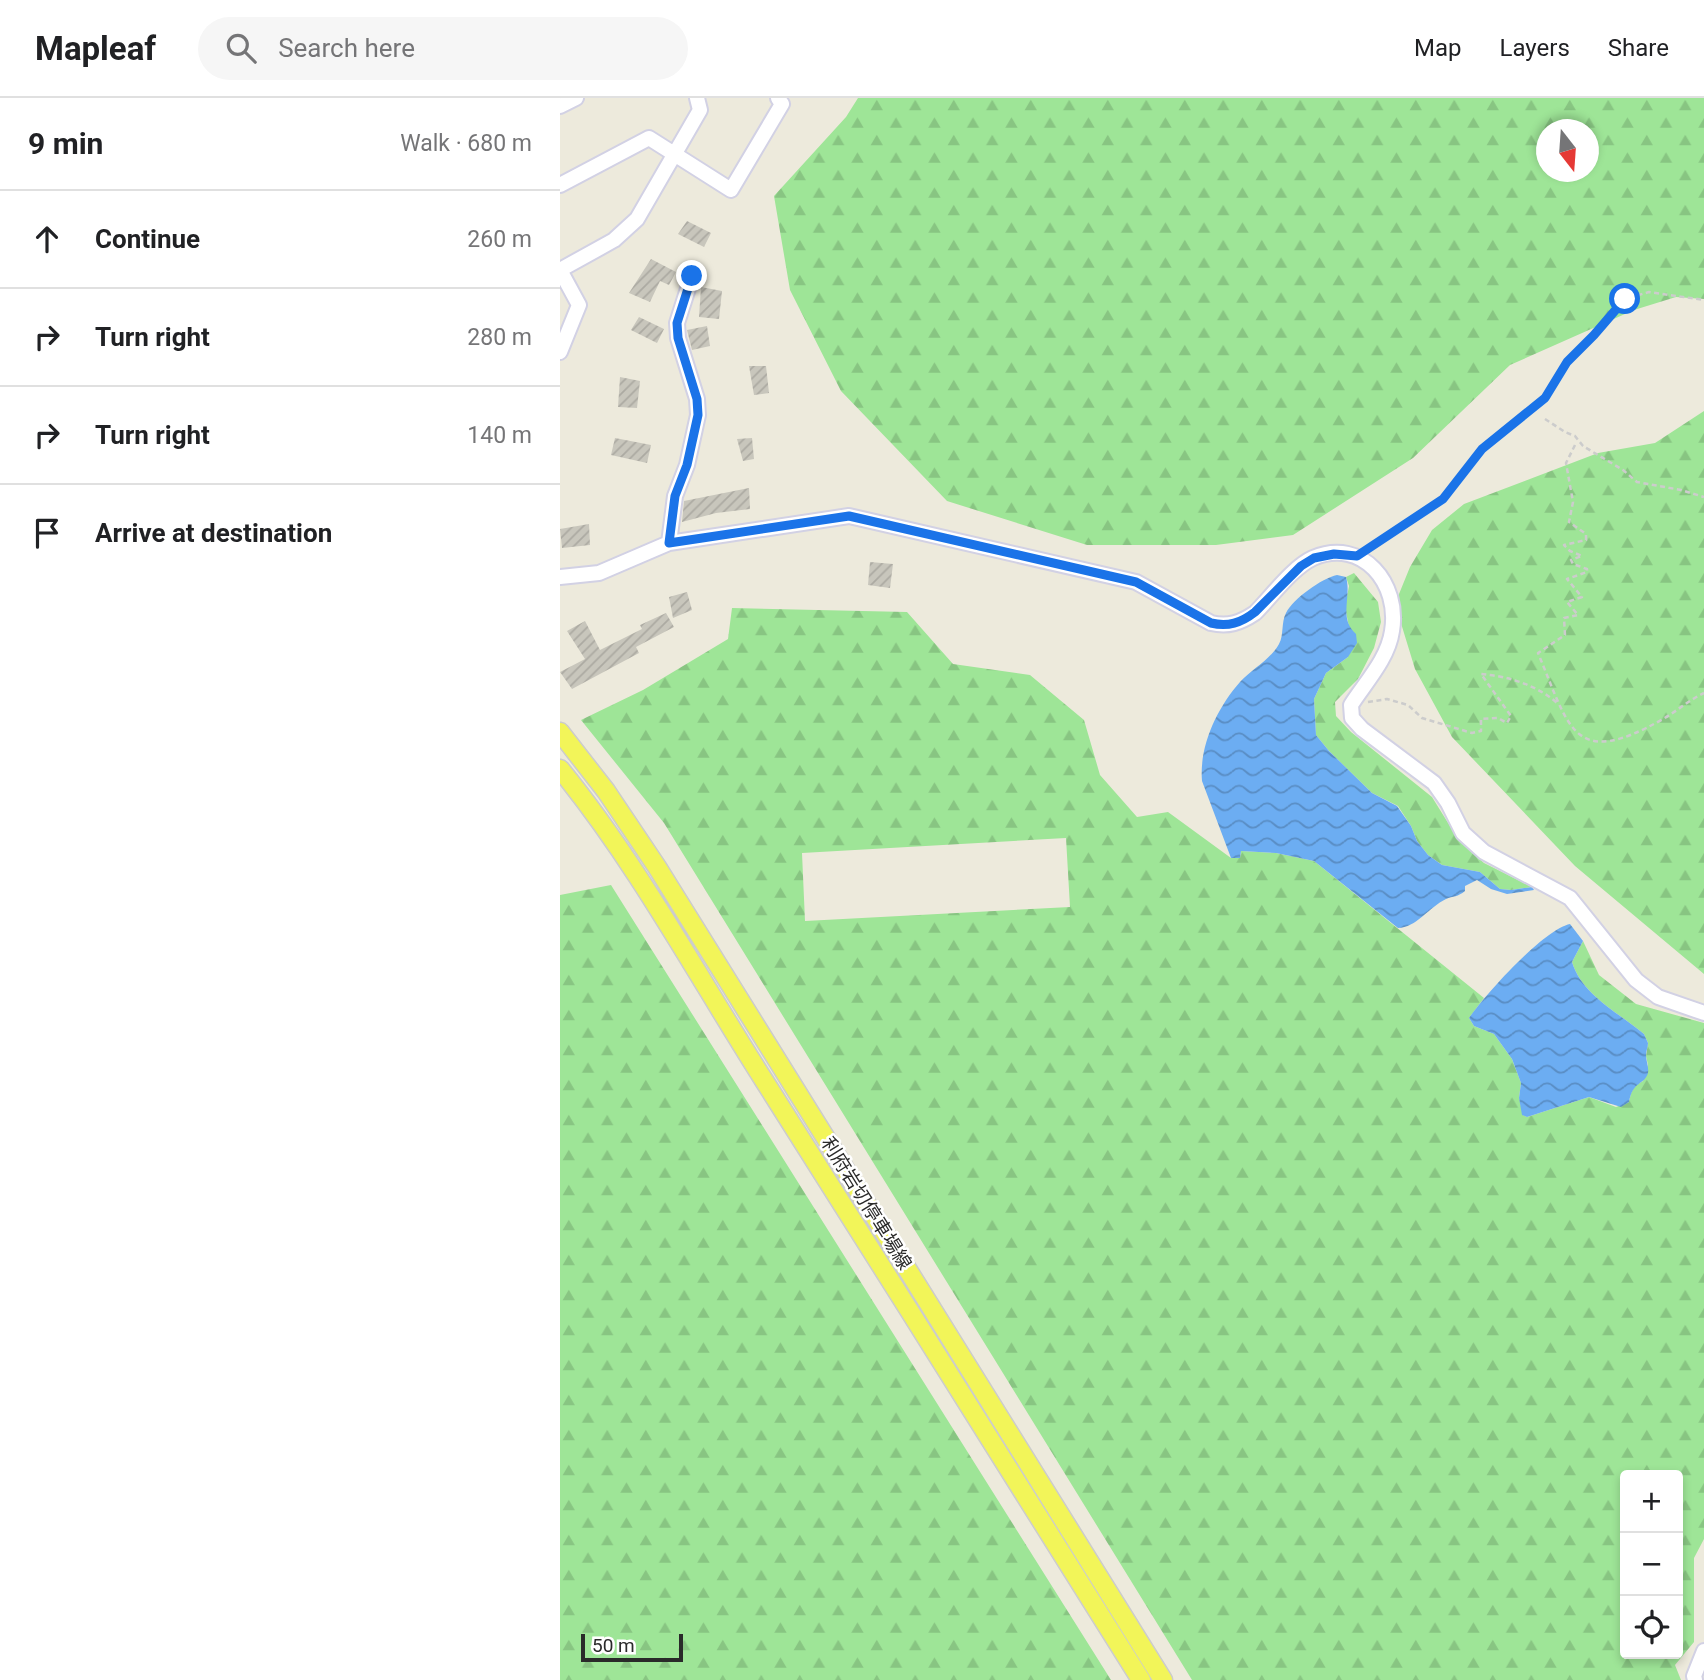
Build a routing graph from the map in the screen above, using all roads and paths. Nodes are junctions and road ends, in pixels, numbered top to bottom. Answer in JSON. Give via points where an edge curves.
{"nodes":[{"id":1,"x":576,"y":98,"type":"edge"},
{"id":2,"x":697,"y":98,"type":"edge"},
{"id":3,"x":778,"y":98,"type":"edge"},
{"id":4,"x":560,"y":106,"type":"edge"},
{"id":5,"x":676,"y":155,"type":"junction"},
{"id":6,"x":560,"y":185,"type":"edge"},
{"id":7,"x":560,"y":270,"type":"edge"},
{"id":8,"x":692,"y":276,"type":"dead end"},
{"id":9,"x":1704,"y":300,"type":"edge"},
{"id":10,"x":560,"y":352,"type":"edge"},
{"id":11,"x":1545,"y":419,"type":"dead end"},
{"id":12,"x":1575,"y":445,"type":"dead end"},
{"id":13,"x":1704,"y":497,"type":"edge"},
{"id":14,"x":669,"y":543,"type":"junction"},
{"id":15,"x":1357,"y":556,"type":"junction"},
{"id":16,"x":560,"y":577,"type":"edge"},
{"id":17,"x":1704,"y":693,"type":"edge"},
{"id":18,"x":1351,"y":705,"type":"junction"},
{"id":19,"x":1559,"y":706,"type":"junction"},
{"id":20,"x":560,"y":732,"type":"edge"},
{"id":21,"x":560,"y":769,"type":"edge"},
{"id":22,"x":1704,"y":1013,"type":"edge"},
{"id":23,"x":1704,"y":1651,"type":"edge"},
{"id":24,"x":1141,"y":1680,"type":"edge"},
{"id":25,"x":1163,"y":1680,"type":"edge"},
{"id":26,"x":1695,"y":1680,"type":"edge"}],
"edges":[{"from":1,"to":4,"type":"street"},
{"from":2,"to":5,"type":"street","via":[[700,110]]},
{"from":3,"to":5,"type":"street","via":[[782,104],[731,190]]},
{"from":5,"to":6,"type":"street","via":[[649,138]]},
{"from":5,"to":7,"type":"street","via":[[637,219],[614,240]]},
{"from":7,"to":10,"type":"street","via":[[579,304]]},
{"from":8,"to":14,"type":"street","via":[[677,323],[698,415],[675,496]]},
{"from":9,"to":15,"type":"path","via":[[1649,292],[1625,299],[1567,362],[1545,398],[1482,449],[1443,499]]},
{"from":11,"to":13,"type":"path","via":[[1637,482]]},
{"from":12,"to":19,"type":"path","via":[[1566,463],[1573,502],[1569,522],[1586,534],[1586,540],[1564,545],[1582,556],[1571,560],[1573,564],[1587,569],[1567,579],[1583,597],[1567,602],[1578,615],[1564,618],[1565,635],[1538,653]]},
{"from":14,"to":15,"type":"street","via":[[849,516],[1136,582],[1223,626],[1246,619],[1314,558]]},
{"from":14,"to":16,"type":"street","via":[[599,573]]},
{"from":15,"to":18,"type":"street","via":[[1383,578],[1394,614],[1392,634],[1379,664]]},
{"from":17,"to":19,"type":"path","via":[[1665,718],[1610,743],[1585,739]]},
{"from":18,"to":19,"type":"path","via":[[1387,699],[1408,705],[1422,718],[1472,733],[1481,731],[1481,719],[1498,718],[1507,723],[1511,716],[1481,674],[1499,675],[1545,692]]},
{"from":18,"to":22,"type":"street","via":[[1352,718],[1362,729],[1434,783],[1463,833],[1484,852],[1570,898],[1636,980],[1658,997]]},
{"from":20,"to":25,"type":"main road","name":"利府岩切停車場線","via":[[657,867]]},
{"from":21,"to":24,"type":"main road","name":"利府岩切停車場線","via":[[678,940]]},
{"from":23,"to":26,"type":"street"}]}
